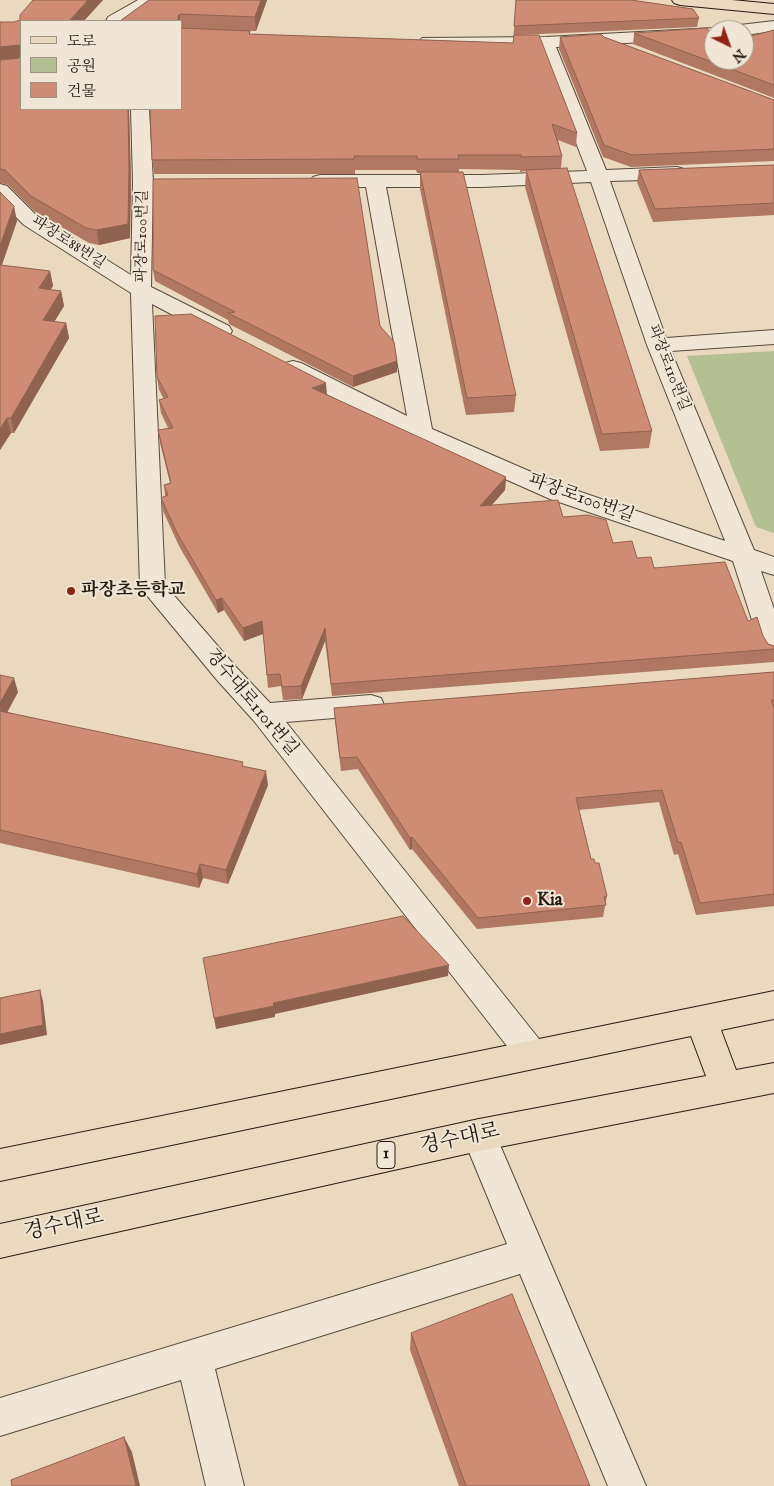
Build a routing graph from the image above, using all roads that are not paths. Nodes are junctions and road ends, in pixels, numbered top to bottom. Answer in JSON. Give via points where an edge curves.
{"nodes":[{"id":1,"x":150,"y":0,"type":"edge"},
{"id":2,"x":680,"y":0,"type":"edge"},
{"id":3,"x":774,"y":9,"type":"edge"},
{"id":4,"x":116,"y":20,"type":"edge"},
{"id":5,"x":774,"y":26,"type":"edge"},
{"id":6,"x":754,"y":28,"type":"edge"},
{"id":7,"x":704,"y":34,"type":"edge"},
{"id":8,"x":599,"y":39,"type":"junction"},
{"id":9,"x":407,"y":42,"type":"edge"},
{"id":10,"x":546,"y":42,"type":"junction"},
{"id":11,"x":636,"y":53,"type":"edge"},
{"id":12,"x":140,"y":110,"type":"edge"},
{"id":13,"x":696,"y":172,"type":"edge"},
{"id":14,"x":599,"y":177,"type":"junction"},
{"id":15,"x":298,"y":181,"type":"edge"},
{"id":16,"x":375,"y":181,"type":"junction"},
{"id":17,"x":0,"y":190,"type":"edge"},
{"id":18,"x":0,"y":220,"type":"edge"},
{"id":19,"x":31,"y":221,"type":"junction"},
{"id":20,"x":141,"y":290,"type":"junction"},
{"id":21,"x":774,"y":337,"type":"edge"},
{"id":22,"x":238,"y":339,"type":"edge"},
{"id":23,"x":658,"y":346,"type":"junction"},
{"id":24,"x":272,"y":357,"type":"edge"},
{"id":25,"x":421,"y":433,"type":"junction"},
{"id":26,"x":744,"y":556,"type":"junction"},
{"id":27,"x":774,"y":566,"type":"edge"},
{"id":28,"x":774,"y":648,"type":"edge"},
{"id":29,"x":391,"y":704,"type":"edge"},
{"id":30,"x":264,"y":714,"type":"junction"},
{"id":31,"x":774,"y":1005,"type":"edge"},
{"id":32,"x":701,"y":1020,"type":"junction"},
{"id":33,"x":532,"y":1054,"type":"junction"},
{"id":34,"x":774,"y":1078,"type":"edge"},
{"id":35,"x":726,"y":1087,"type":"junction"},
{"id":36,"x":479,"y":1135,"type":"junction"},
{"id":37,"x":0,"y":1165,"type":"edge"},
{"id":38,"x":0,"y":1241,"type":"edge"},
{"id":39,"x":530,"y":1254,"type":"junction"},
{"id":40,"x":194,"y":1357,"type":"junction"},
{"id":41,"x":0,"y":1417,"type":"edge"},
{"id":42,"x":224,"y":1486,"type":"edge"},
{"id":43,"x":627,"y":1486,"type":"edge"}],
"edges":[{"from":1,"to":4,"type":"street"},
{"from":2,"to":3,"type":"main road"},
{"from":5,"to":6,"type":"street"},
{"from":7,"to":8,"type":"street"},
{"from":8,"to":10,"type":"street"},
{"from":8,"to":11,"type":"street"},
{"from":9,"to":10,"type":"street"},
{"from":10,"to":14,"type":"street","name":"파장로110번길"},
{"from":12,"to":20,"type":"street","name":"파장로100번길","via":[[153,182]]},
{"from":13,"to":14,"type":"street"},
{"from":14,"to":16,"type":"street"},
{"from":14,"to":23,"type":"street","name":"파장로110번길"},
{"from":15,"to":16,"type":"street"},
{"from":16,"to":25,"type":"street"},
{"from":17,"to":19,"type":"street","name":"파장로88번길"},
{"from":18,"to":19,"type":"street"},
{"from":19,"to":20,"type":"street","name":"파장로88번길"},
{"from":20,"to":22,"type":"street","name":"파장로100번길"},
{"from":20,"to":30,"type":"street","name":"경수대로1101번길","via":[[153,587]]},
{"from":21,"to":23,"type":"street"},
{"from":23,"to":26,"type":"street","name":"파장로110번길"},
{"from":24,"to":25,"type":"street","name":"파장로100번길"},
{"from":25,"to":26,"type":"street","name":"파장로100번길","via":[[558,493]]},
{"from":26,"to":27,"type":"street","name":"파장로100번길"},
{"from":26,"to":28,"type":"street","name":"파장로110번길"},
{"from":29,"to":30,"type":"street"},
{"from":30,"to":33,"type":"street","name":"경수대로1101번길"},
{"from":31,"to":32,"type":"main road"},
{"from":32,"to":33,"type":"main road"},
{"from":32,"to":35,"type":"main road"},
{"from":33,"to":37,"type":"main road"},
{"from":34,"to":35,"type":"main road","name":"경수대로","number":"1"},
{"from":35,"to":36,"type":"main road","name":"경수대로","number":"1"},
{"from":36,"to":38,"type":"main road","name":"경수대로","number":"1"},
{"from":36,"to":39,"type":"street"},
{"from":39,"to":40,"type":"street"},
{"from":39,"to":43,"type":"street"},
{"from":40,"to":41,"type":"street"},
{"from":40,"to":42,"type":"street"}]}
